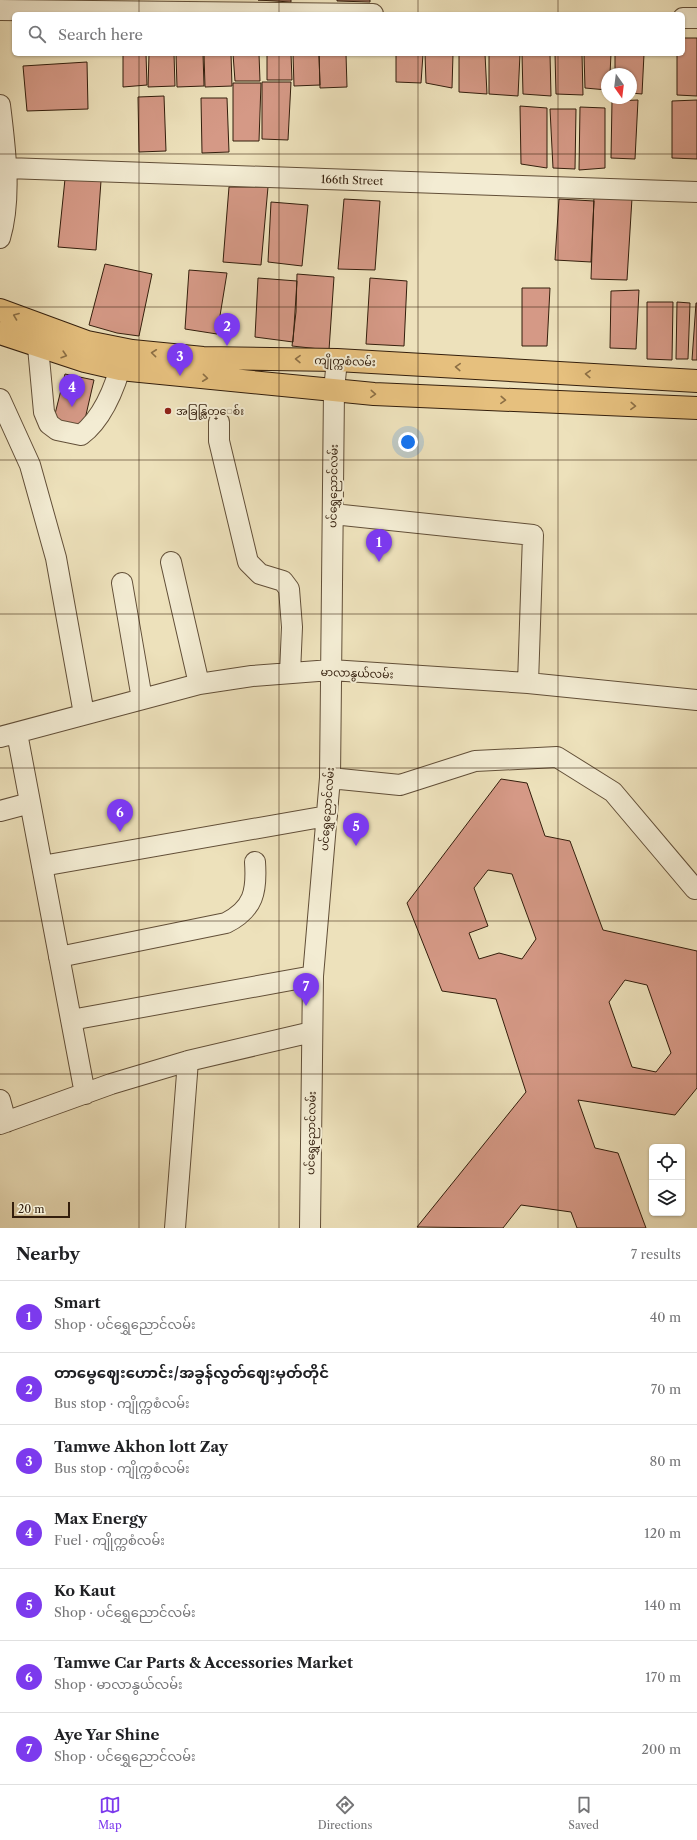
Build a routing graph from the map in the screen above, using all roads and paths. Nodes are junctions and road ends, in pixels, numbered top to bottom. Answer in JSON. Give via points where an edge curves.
{"nodes":[{"id":1,"x":0,"y":10,"type":"edge"},
{"id":2,"x":187,"y":12,"type":"edge"},
{"id":3,"x":685,"y":18,"type":"edge"},
{"id":4,"x":697,"y":18,"type":"edge"},
{"id":5,"x":0,"y":105,"type":"edge"},
{"id":6,"x":7,"y":168,"type":"junction"},
{"id":7,"x":697,"y":192,"type":"edge"},
{"id":8,"x":0,"y":238,"type":"edge"},
{"id":9,"x":0,"y":310,"type":"edge"},
{"id":10,"x":0,"y":333,"type":"edge"},
{"id":11,"x":41,"y":336,"type":"junction"},
{"id":12,"x":122,"y":359,"type":"junction"},
{"id":13,"x":337,"y":360,"type":"junction"},
{"id":14,"x":697,"y":381,"type":"edge"},
{"id":15,"x":334,"y":390,"type":"junction"},
{"id":16,"x":0,"y":399,"type":"edge"},
{"id":17,"x":697,"y":408,"type":"edge"},
{"id":18,"x":219,"y":422,"type":"dead end"},
{"id":19,"x":5,"y":426,"type":"edge"},
{"id":20,"x":333,"y":514,"type":"junction"},
{"id":21,"x":171,"y":562,"type":"dead end"},
{"id":22,"x":122,"y":583,"type":"dead end"},
{"id":23,"x":331,"y":670,"type":"junction"},
{"id":24,"x":290,"y":673,"type":"junction"},
{"id":25,"x":528,"y":683,"type":"junction"},
{"id":26,"x":199,"y":684,"type":"junction"},
{"id":27,"x":142,"y":699,"type":"junction"},
{"id":28,"x":697,"y":700,"type":"edge"},
{"id":29,"x":84,"y":714,"type":"junction"},
{"id":30,"x":8,"y":735,"type":"edge"},
{"id":31,"x":330,"y":778,"type":"junction"},
{"id":32,"x":30,"y":803,"type":"junction"},
{"id":33,"x":0,"y":810,"type":"edge"},
{"id":34,"x":327,"y":816,"type":"junction"},
{"id":35,"x":255,"y":862,"type":"dead end"},
{"id":36,"x":42,"y":866,"type":"junction"},
{"id":37,"x":696,"y":889,"type":"dead end"},
{"id":38,"x":59,"y":957,"type":"junction"},
{"id":39,"x":313,"y":976,"type":"junction"},
{"id":40,"x":71,"y":1020,"type":"junction"},
{"id":41,"x":312,"y":1032,"type":"junction"},
{"id":42,"x":188,"y":1061,"type":"junction"},
{"id":43,"x":86,"y":1094,"type":"junction"},
{"id":44,"x":0,"y":1100,"type":"edge"},
{"id":45,"x":3,"y":1123,"type":"edge"},
{"id":46,"x":175,"y":1228,"type":"edge"},
{"id":47,"x":305,"y":1228,"type":"edge"}],
"edges":[{"from":1,"to":2,"type":"street"},
{"from":3,"to":4,"type":"street"},
{"from":5,"to":6,"type":"street"},
{"from":6,"to":7,"type":"street","name":"166th Street"},
{"from":6,"to":8,"type":"street"},
{"from":11,"to":9,"type":"main road","name":"ကျိုက္ကစံလမ်း","one_way":true},
{"from":10,"to":11,"type":"main road","name":"ကျိုက္ကစံလမ်း"},
{"from":11,"to":12,"type":"main road","name":"ကျိုက္ကစံလမ်း","via":[[85,361]]},
{"from":11,"to":12,"type":"street","via":[[44,412],[49,424],[57,430],[81,435],[93,427],[109,397]]},
{"from":13,"to":12,"type":"main road","name":"ကျိုက္ကစံလမ်း","one_way":true},
{"from":12,"to":15,"type":"main road","name":"ကျိုက္ကစံလမ်း","one_way":true},
{"from":14,"to":13,"type":"main road","name":"ကျိုက္ကစံလမ်း","one_way":true},
{"from":13,"to":15,"type":"street","name":"ပင်ရွှေညောင်လမ်း"},
{"from":15,"to":17,"type":"main road","name":"ကျိုက္ကစံလမ်း","one_way":true,"via":[[390,395]]},
{"from":15,"to":20,"type":"street","name":"ပင်ရွှေညောင်လမ်း"},
{"from":16,"to":19,"type":"street"},
{"from":18,"to":24,"type":"street","via":[[219,441],[248,562],[260,574],[283,581],[289,589],[292,627]]},
{"from":19,"to":29,"type":"street","via":[[30,466],[56,558]]},
{"from":20,"to":23,"type":"street","name":"ပင်ရွှေညောင်လမ်း"},
{"from":20,"to":25,"type":"street","via":[[533,535]]},
{"from":21,"to":26,"type":"street"},
{"from":22,"to":27,"type":"street"},
{"from":23,"to":24,"type":"street","name":"မာလာနွယ်လမ်း"},
{"from":23,"to":25,"type":"street","name":"မာလာနွယ်လမ်း"},
{"from":23,"to":31,"type":"street","name":"ပင်ရွှေညောင်လမ်း"},
{"from":24,"to":26,"type":"street","name":"မာလာနွယ်လမ်း"},
{"from":25,"to":28,"type":"street","name":"မာလာနွယ်လမ်း"},
{"from":26,"to":27,"type":"street","name":"မာလာနွယ်လမ်း"},
{"from":27,"to":29,"type":"street","name":"မာလာနွယ်လမ်း"},
{"from":29,"to":30,"type":"street","name":"မာလာနွယ်လမ်း"},
{"from":30,"to":32,"type":"street"},
{"from":31,"to":34,"type":"street","name":"ပင်ရွှေညောင်လမ်း"},
{"from":31,"to":37,"type":"street","via":[[400,785],[475,761],[557,757],[613,792]]},
{"from":32,"to":33,"type":"street"},
{"from":32,"to":36,"type":"street"},
{"from":34,"to":36,"type":"street"},
{"from":34,"to":39,"type":"street","name":"ပင်ရွှေညောင်လမ်း"},
{"from":35,"to":38,"type":"street","via":[[254,895],[240,916],[233,920]]},
{"from":36,"to":38,"type":"street"},
{"from":38,"to":40,"type":"street"},
{"from":39,"to":40,"type":"street"},
{"from":39,"to":41,"type":"street","name":"ပင်ရွှေညောင်လမ်း"},
{"from":40,"to":43,"type":"street"},
{"from":41,"to":42,"type":"street"},
{"from":41,"to":47,"type":"street","name":"ပင်ရွှေညောင်လမ်း"},
{"from":42,"to":43,"type":"street"},
{"from":42,"to":46,"type":"street"},
{"from":43,"to":45,"type":"street"},
{"from":44,"to":45,"type":"street"}]}
